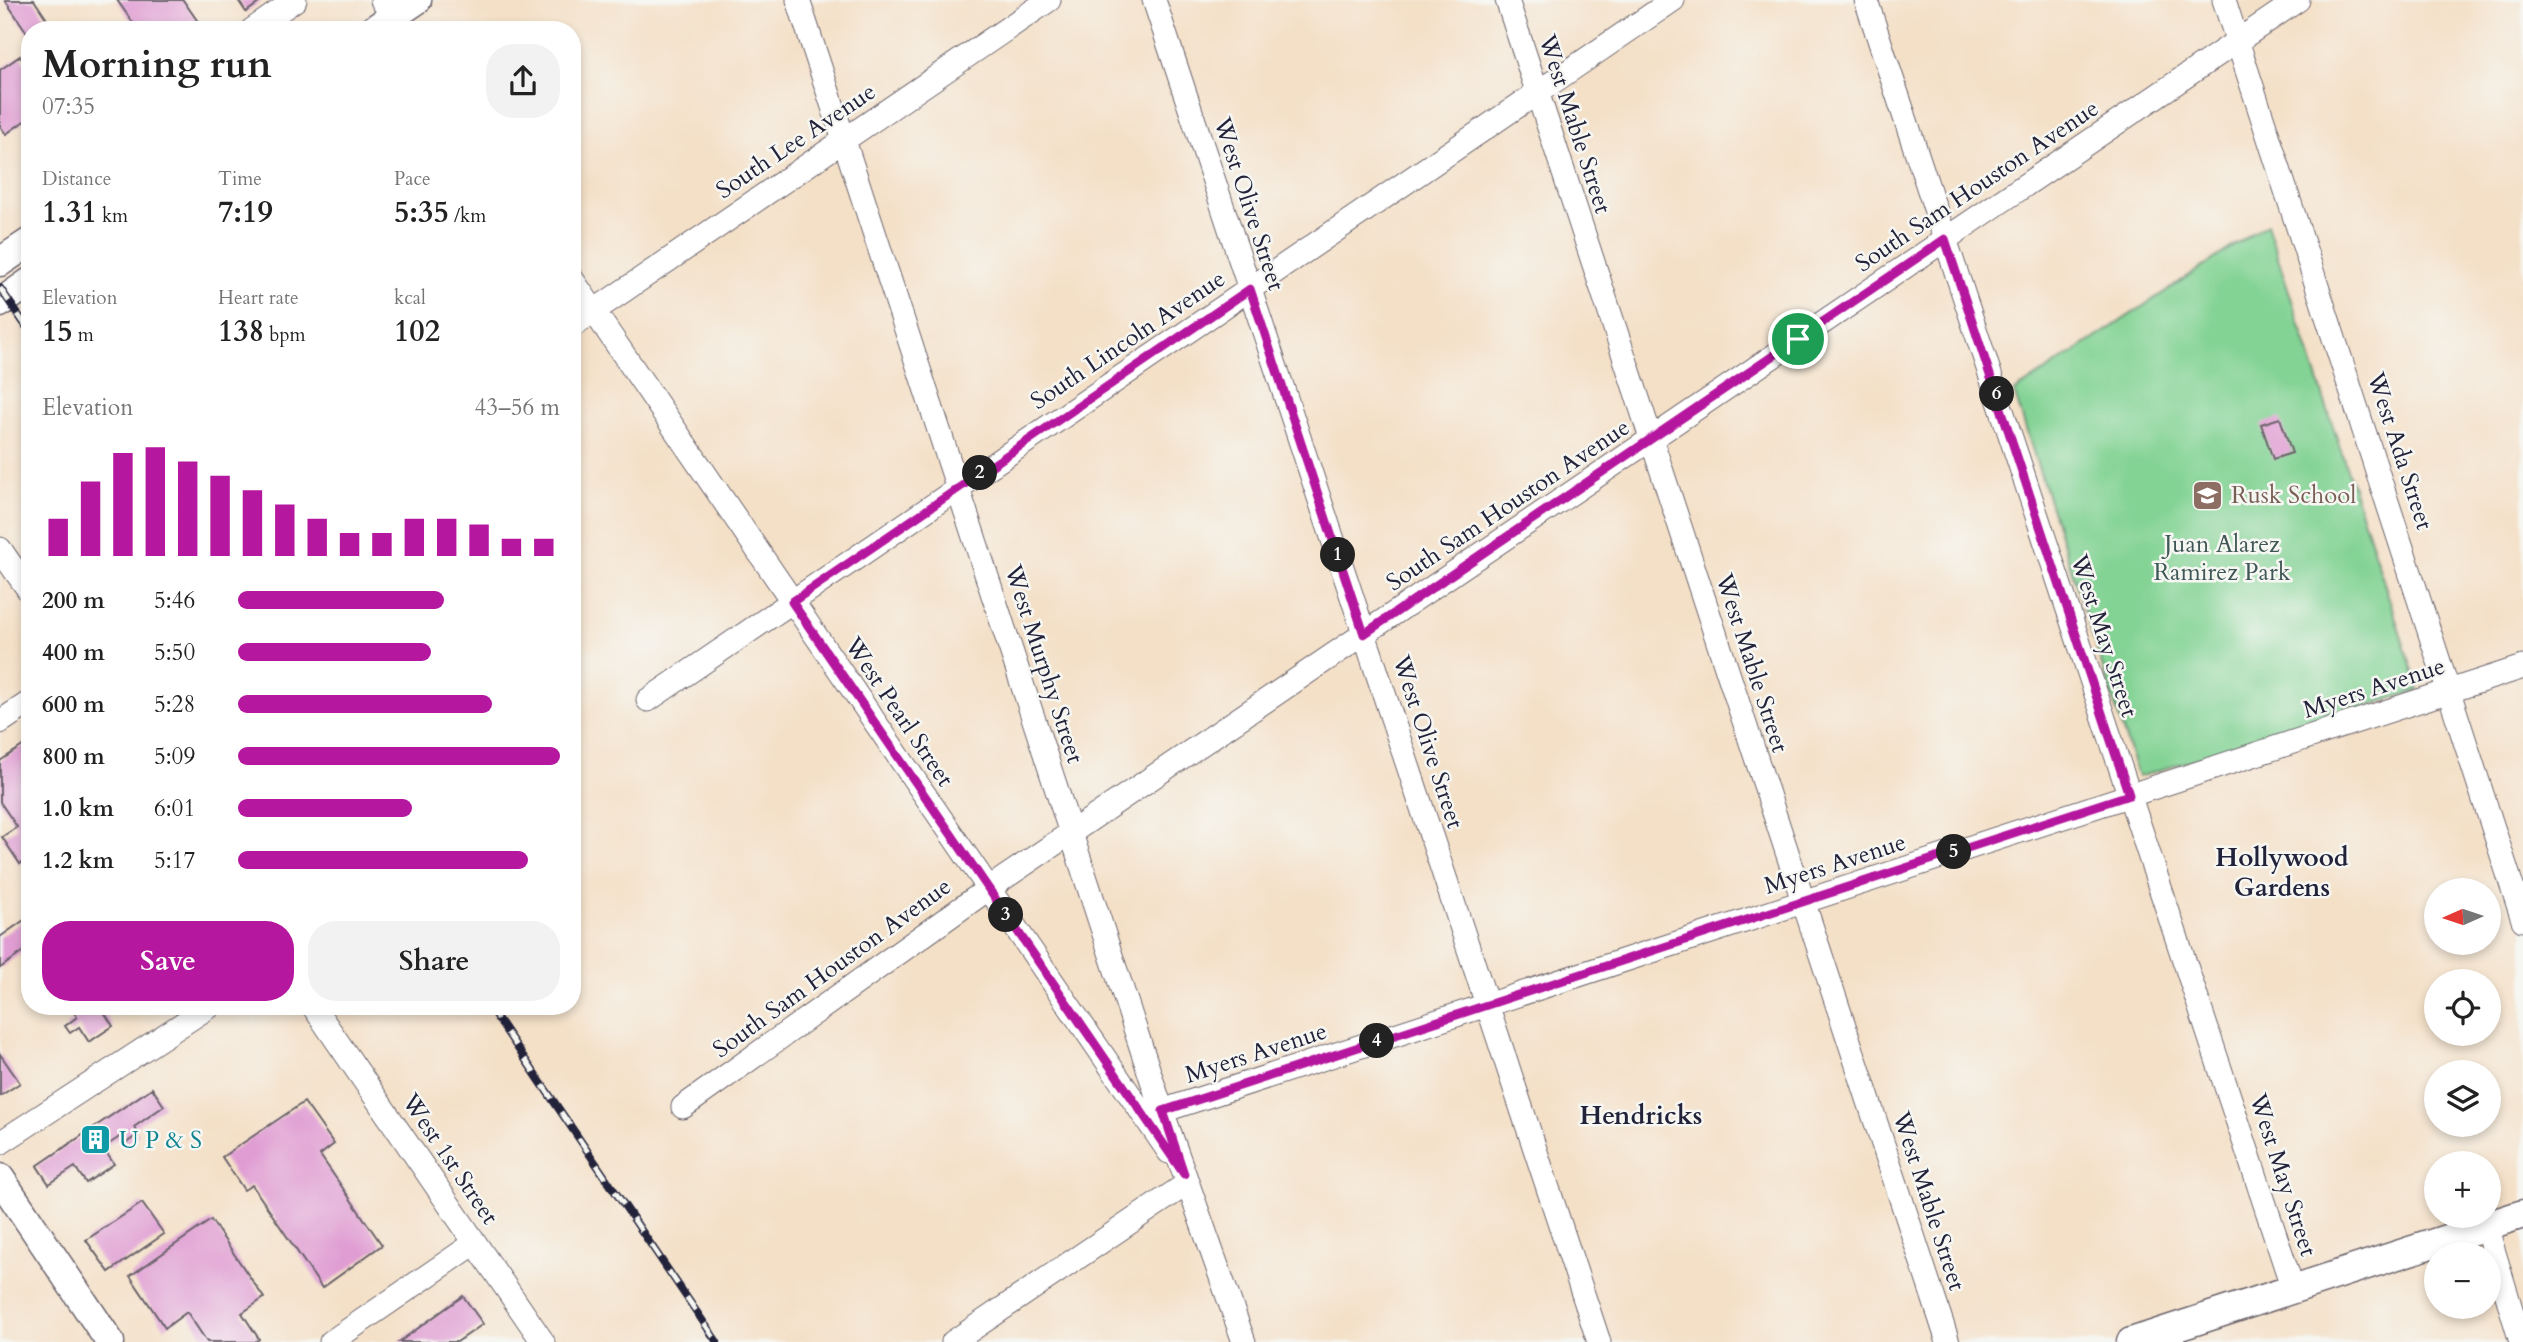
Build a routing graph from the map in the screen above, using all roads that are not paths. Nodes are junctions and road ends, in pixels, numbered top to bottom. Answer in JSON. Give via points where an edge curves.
{"nodes":[{"id":1,"x":295,"y":0,"type":"edge"},
{"id":2,"x":417,"y":0,"type":"edge"},
{"id":3,"x":798,"y":0,"type":"edge"},
{"id":4,"x":1049,"y":0,"type":"edge"},
{"id":5,"x":1154,"y":0,"type":"edge"},
{"id":6,"x":1507,"y":0,"type":"edge"},
{"id":7,"x":1673,"y":0,"type":"edge"},
{"id":8,"x":1866,"y":0,"type":"edge"},
{"id":9,"x":2224,"y":0,"type":"edge"},
{"id":10,"x":2298,"y":0,"type":"edge"},
{"id":11,"x":388,"y":19,"type":"edge"},
{"id":12,"x":265,"y":21,"type":"edge"},
{"id":13,"x":2238,"y":41,"type":"junction"},
{"id":14,"x":1537,"y":93,"type":"junction"},
{"id":15,"x":844,"y":140,"type":"junction"},
{"id":16,"x":1945,"y":239,"type":"junction"},
{"id":17,"x":21,"y":248,"type":"edge"},
{"id":18,"x":0,"y":262,"type":"edge"},
{"id":19,"x":21,"y":288,"type":"edge"},
{"id":20,"x":1250,"y":289,"type":"junction"},
{"id":21,"x":581,"y":292,"type":"edge"},
{"id":22,"x":0,"y":303,"type":"edge"},
{"id":23,"x":594,"y":311,"type":"junction"},
{"id":24,"x":581,"y":320,"type":"edge"},
{"id":25,"x":1651,"y":439,"type":"junction"},
{"id":26,"x":958,"y":488,"type":"junction"},
{"id":27,"x":0,"y":548,"type":"edge"},
{"id":28,"x":21,"y":579,"type":"edge"},
{"id":29,"x":792,"y":602,"type":"junction"},
{"id":30,"x":1364,"y":634,"type":"junction"},
{"id":31,"x":2523,"y":667,"type":"edge"},
{"id":32,"x":2449,"y":691,"type":"junction"},
{"id":33,"x":648,"y":700,"type":"dead end"},
{"id":34,"x":21,"y":708,"type":"edge"},
{"id":35,"x":0,"y":722,"type":"edge"},
{"id":36,"x":2129,"y":795,"type":"junction"},
{"id":37,"x":1071,"y":833,"type":"junction"},
{"id":38,"x":988,"y":890,"type":"junction"},
{"id":39,"x":1803,"y":902,"type":"junction"},
{"id":40,"x":2523,"y":920,"type":"edge"},
{"id":41,"x":1488,"y":1005,"type":"junction"},
{"id":42,"x":196,"y":1015,"type":"edge"},
{"id":43,"x":319,"y":1015,"type":"edge"},
{"id":44,"x":683,"y":1107,"type":"dead end"},
{"id":45,"x":1163,"y":1111,"type":"junction"},
{"id":46,"x":0,"y":1143,"type":"edge"},
{"id":47,"x":0,"y":1178,"type":"edge"},
{"id":48,"x":1186,"y":1179,"type":"junction"},
{"id":49,"x":2523,"y":1214,"type":"edge"},
{"id":50,"x":2501,"y":1221,"type":"edge"},
{"id":51,"x":2480,"y":1228,"type":"edge"},
{"id":52,"x":2487,"y":1228,"type":"edge"},
{"id":53,"x":474,"y":1243,"type":"junction"},
{"id":54,"x":2293,"y":1289,"type":"junction"},
{"id":55,"x":110,"y":1342,"type":"edge"},
{"id":56,"x":331,"y":1342,"type":"edge"},
{"id":57,"x":543,"y":1342,"type":"edge"},
{"id":58,"x":953,"y":1342,"type":"edge"},
{"id":59,"x":1244,"y":1342,"type":"edge"},
{"id":60,"x":1600,"y":1342,"type":"edge"},
{"id":61,"x":1948,"y":1342,"type":"edge"},
{"id":62,"x":2132,"y":1342,"type":"edge"},
{"id":63,"x":2521,"y":1342,"type":"edge"}],
"edges":[{"from":1,"to":12,"type":"street"},
{"from":2,"to":11,"type":"main road"},
{"from":3,"to":15,"type":"street","name":"West Murphy Street"},
{"from":4,"to":15,"type":"street","name":"South Lee Avenue"},
{"from":5,"to":20,"type":"street","name":"West Olive Street"},
{"from":6,"to":14,"type":"street","name":"West Mable Street"},
{"from":7,"to":14,"type":"street","name":"South Lincoln Avenue"},
{"from":8,"to":16,"type":"street","name":"West May Street"},
{"from":9,"to":13,"type":"street","name":"West Ada Street"},
{"from":10,"to":13,"type":"street","name":"South Sam Houston Avenue"},
{"from":13,"to":16,"type":"street","name":"South Sam Houston Avenue"},
{"from":13,"to":32,"type":"street","name":"West Ada Street"},
{"from":14,"to":20,"type":"street","name":"South Lincoln Avenue"},
{"from":14,"to":25,"type":"street","name":"West Mable Street"},
{"from":15,"to":23,"type":"street","name":"South Lee Avenue"},
{"from":15,"to":26,"type":"street","name":"West Murphy Street"},
{"from":16,"to":25,"type":"street","name":"South Sam Houston Avenue"},
{"from":16,"to":36,"type":"street","name":"West May Street"},
{"from":17,"to":18,"type":"main road"},
{"from":19,"to":22,"type":"main road"},
{"from":20,"to":26,"type":"street","name":"South Lincoln Avenue"},
{"from":20,"to":30,"type":"street","name":"West Olive Street"},
{"from":21,"to":23,"type":"street","name":"West Pearl Street"},
{"from":23,"to":24,"type":"street","name":"South Lee Avenue"},
{"from":23,"to":29,"type":"street","name":"West Pearl Street"},
{"from":25,"to":30,"type":"street","name":"South Sam Houston Avenue"},
{"from":25,"to":39,"type":"street","name":"West Mable Street"},
{"from":26,"to":29,"type":"street","name":"South Lincoln Avenue"},
{"from":26,"to":37,"type":"street","name":"West Murphy Street"},
{"from":27,"to":28,"type":"street"},
{"from":29,"to":33,"type":"street","name":"South Lincoln Avenue"},
{"from":29,"to":38,"type":"street","name":"West Pearl Street"},
{"from":30,"to":37,"type":"street","name":"South Sam Houston Avenue"},
{"from":30,"to":41,"type":"street","name":"West Olive Street"},
{"from":31,"to":32,"type":"street","name":"Myers Avenue"},
{"from":32,"to":36,"type":"street","name":"Myers Avenue"},
{"from":32,"to":40,"type":"street","name":"West Ada Street"},
{"from":34,"to":35,"type":"street"},
{"from":36,"to":39,"type":"street","name":"Myers Avenue"},
{"from":36,"to":54,"type":"street","name":"West May Street"},
{"from":37,"to":38,"type":"street","name":"South Sam Houston Avenue"},
{"from":37,"to":45,"type":"street","name":"West Murphy Street"},
{"from":38,"to":44,"type":"street","name":"South Sam Houston Avenue"},
{"from":38,"to":48,"type":"street","name":"West Pearl Street"},
{"from":39,"to":41,"type":"street","name":"Myers Avenue"},
{"from":39,"to":61,"type":"street","name":"West Mable Street"},
{"from":41,"to":45,"type":"street","name":"Myers Avenue"},
{"from":41,"to":60,"type":"street","name":"West Olive Street"},
{"from":42,"to":46,"type":"street"},
{"from":43,"to":53,"type":"street","name":"West 1st Street"},
{"from":45,"to":48,"type":"street","name":"West Murphy Street"},
{"from":47,"to":55,"type":"main road"},
{"from":48,"to":58,"type":"street"},
{"from":48,"to":59,"type":"street","name":"West Murphy Street"},
{"from":49,"to":50,"type":"main road"},
{"from":51,"to":54,"type":"main road"},
{"from":52,"to":63,"type":"street"},
{"from":53,"to":56,"type":"street"},
{"from":53,"to":57,"type":"street","name":"West 1st Street"},
{"from":54,"to":62,"type":"main road"}]}
